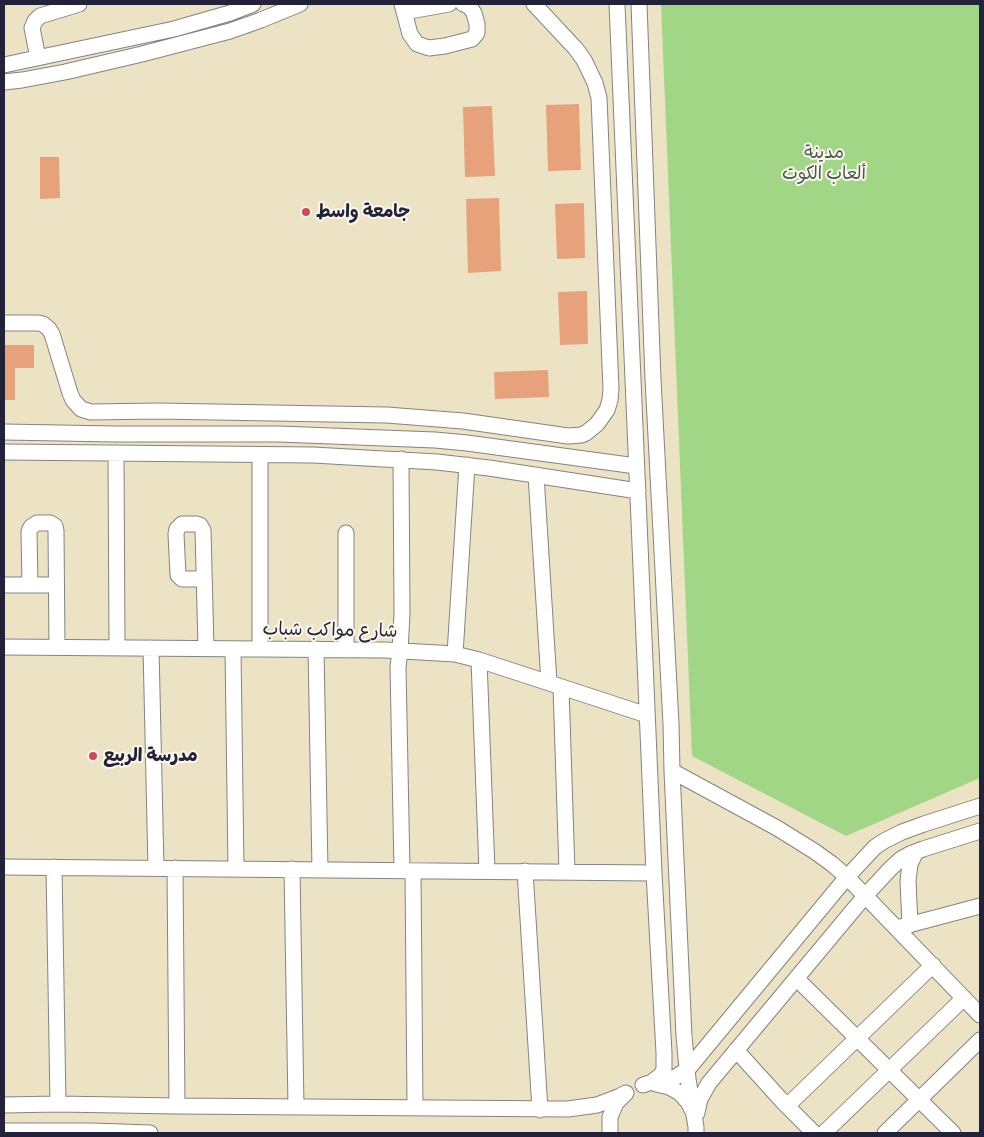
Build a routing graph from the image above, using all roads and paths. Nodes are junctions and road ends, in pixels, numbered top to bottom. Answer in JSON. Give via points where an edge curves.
{"nodes":[{"id":1,"x":79,"y":4,"type":"edge"},
{"id":2,"x":253,"y":4,"type":"edge"},
{"id":3,"x":300,"y":4,"type":"edge"},
{"id":4,"x":449,"y":4,"type":"edge"},
{"id":5,"x":463,"y":4,"type":"edge"},
{"id":6,"x":534,"y":4,"type":"edge"},
{"id":7,"x":640,"y":7,"type":"edge"},
{"id":8,"x":403,"y":8,"type":"edge"},
{"id":9,"x":617,"y":8,"type":"edge"},
{"id":10,"x":38,"y":58,"type":"junction"},
{"id":11,"x":4,"y":65,"type":"edge"},
{"id":12,"x":4,"y":82,"type":"edge"},
{"id":13,"x":4,"y":323,"type":"edge"},
{"id":14,"x":4,"y":432,"type":"edge"},
{"id":15,"x":4,"y":452,"type":"edge"},
{"id":16,"x":116,"y":453,"type":"junction"},
{"id":17,"x":260,"y":455,"type":"junction"},
{"id":18,"x":401,"y":460,"type":"junction"},
{"id":19,"x":467,"y":465,"type":"junction"},
{"id":20,"x":636,"y":466,"type":"junction"},
{"id":21,"x":536,"y":475,"type":"junction"},
{"id":22,"x":638,"y":491,"type":"junction"},
{"id":23,"x":346,"y":533,"type":"dead end"},
{"id":24,"x":204,"y":579,"type":"dead end"},
{"id":25,"x":56,"y":584,"type":"junction"},
{"id":26,"x":4,"y":585,"type":"edge"},
{"id":27,"x":30,"y":585,"type":"junction"},
{"id":28,"x":4,"y":647,"type":"edge"},
{"id":29,"x":57,"y":647,"type":"junction"},
{"id":30,"x":117,"y":648,"type":"junction"},
{"id":31,"x":151,"y":648,"type":"junction"},
{"id":32,"x":206,"y":648,"type":"junction"},
{"id":33,"x":233,"y":649,"type":"junction"},
{"id":34,"x":260,"y":649,"type":"junction"},
{"id":35,"x":316,"y":650,"type":"junction"},
{"id":36,"x":346,"y":650,"type":"junction"},
{"id":37,"x":400,"y":651,"type":"junction"},
{"id":38,"x":455,"y":654,"type":"junction"},
{"id":39,"x":479,"y":660,"type":"junction"},
{"id":40,"x":555,"y":685,"type":"junction"},
{"id":41,"x":647,"y":715,"type":"junction"},
{"id":42,"x":672,"y":770,"type":"junction"},
{"id":43,"x":980,"y":806,"type":"edge"},
{"id":44,"x":980,"y":831,"type":"edge"},
{"id":45,"x":916,"y":852,"type":"junction"},
{"id":46,"x":4,"y":867,"type":"edge"},
{"id":47,"x":54,"y":867,"type":"junction"},
{"id":48,"x":156,"y":868,"type":"junction"},
{"id":49,"x":176,"y":868,"type":"junction"},
{"id":50,"x":236,"y":869,"type":"junction"},
{"id":51,"x":292,"y":870,"type":"junction"},
{"id":52,"x":320,"y":870,"type":"junction"},
{"id":53,"x":408,"y":870,"type":"junction"},
{"id":54,"x":487,"y":871,"type":"junction"},
{"id":55,"x":526,"y":872,"type":"junction"},
{"id":56,"x":567,"y":872,"type":"junction"},
{"id":57,"x":654,"y":873,"type":"junction"},
{"id":58,"x":847,"y":877,"type":"junction"},
{"id":59,"x":865,"y":896,"type":"junction"},
{"id":60,"x":980,"y":906,"type":"edge"},
{"id":61,"x":904,"y":926,"type":"junction"},
{"id":62,"x":933,"y":965,"type":"junction"},
{"id":63,"x":797,"y":979,"type":"junction"},
{"id":64,"x":964,"y":998,"type":"junction"},
{"id":65,"x":980,"y":1015,"type":"edge"},
{"id":66,"x":857,"y":1038,"type":"junction"},
{"id":67,"x":980,"y":1040,"type":"edge"},
{"id":68,"x":684,"y":1042,"type":"junction"},
{"id":69,"x":706,"y":1048,"type":"junction"},
{"id":70,"x":736,"y":1050,"type":"junction"},
{"id":71,"x":687,"y":1070,"type":"junction"},
{"id":72,"x":889,"y":1070,"type":"junction"},
{"id":73,"x":650,"y":1084,"type":"junction"},
{"id":74,"x":626,"y":1093,"type":"junction"},
{"id":75,"x":919,"y":1100,"type":"junction"},
{"id":76,"x":58,"y":1104,"type":"junction"},
{"id":77,"x":4,"y":1105,"type":"edge"},
{"id":78,"x":177,"y":1106,"type":"junction"},
{"id":79,"x":787,"y":1106,"type":"junction"},
{"id":80,"x":296,"y":1107,"type":"junction"},
{"id":81,"x":415,"y":1108,"type":"junction"},
{"id":82,"x":540,"y":1110,"type":"junction"},
{"id":83,"x":695,"y":1124,"type":"edge"},
{"id":84,"x":947,"y":1131,"type":"edge"},
{"id":85,"x":4,"y":1132,"type":"edge"},
{"id":86,"x":127,"y":1133,"type":"edge"},
{"id":87,"x":150,"y":1133,"type":"edge"},
{"id":88,"x":610,"y":1133,"type":"edge"},
{"id":89,"x":814,"y":1133,"type":"edge"},
{"id":90,"x":824,"y":1133,"type":"edge"},
{"id":91,"x":884,"y":1133,"type":"edge"}],
"edges":[{"from":1,"to":10,"type":"street","via":[[40,16],[35,21],[32,28]]},
{"from":2,"to":10,"type":"street","via":[[174,30]]},
{"from":3,"to":12,"type":"street","via":[[230,30],[142,54]]},
{"from":4,"to":8,"type":"street"},
{"from":5,"to":8,"type":"street","via":[[474,13],[477,24],[472,39],[429,48],[417,44],[410,34]]},
{"from":6,"to":13,"type":"street","via":[[584,60],[599,98],[610,400],[597,424],[586,433],[568,436],[449,419],[387,415],[91,412],[81,409],[73,400],[49,329],[42,324]]},
{"from":7,"to":9,"type":"street","via":[[632,12]]},
{"from":7,"to":42,"type":"street","via":[[653,379]]},
{"from":9,"to":20,"type":"street"},
{"from":10,"to":11,"type":"street"},
{"from":14,"to":20,"type":"street","via":[[279,434],[435,440]]},
{"from":15,"to":16,"type":"street"},
{"from":16,"to":17,"type":"street"},
{"from":16,"to":30,"type":"street"},
{"from":17,"to":18,"type":"street"},
{"from":17,"to":34,"type":"street"},
{"from":18,"to":19,"type":"street"},
{"from":18,"to":37,"type":"street"},
{"from":19,"to":21,"type":"street"},
{"from":19,"to":38,"type":"street"},
{"from":20,"to":22,"type":"street"},
{"from":21,"to":22,"type":"street"},
{"from":21,"to":40,"type":"street"},
{"from":22,"to":41,"type":"street"},
{"from":23,"to":36,"type":"street"},
{"from":24,"to":32,"type":"street"},
{"from":25,"to":27,"type":"street"},
{"from":25,"to":27,"type":"street","via":[[56,529],[47,522],[34,524],[29,532]]},
{"from":25,"to":29,"type":"street"},
{"from":26,"to":27,"type":"street"},
{"from":28,"to":29,"type":"street","name":"شارع مواكب شباب"},
{"from":29,"to":30,"type":"street","name":"شارع مواكب شباب"},
{"from":30,"to":31,"type":"street","name":"شارع مواكب شباب"},
{"from":31,"to":32,"type":"street","name":"شارع مواكب شباب"},
{"from":31,"to":48,"type":"street"},
{"from":32,"to":33,"type":"street","name":"شارع مواكب شباب"},
{"from":33,"to":34,"type":"street","name":"شارع مواكب شباب"},
{"from":33,"to":50,"type":"street"},
{"from":34,"to":35,"type":"street","name":"شارع مواكب شباب"},
{"from":35,"to":36,"type":"street","name":"شارع مواكب شباب"},
{"from":35,"to":52,"type":"street"},
{"from":36,"to":37,"type":"street","name":"شارع مواكب شباب"},
{"from":37,"to":38,"type":"street","name":"شارع مواكب شباب"},
{"from":37,"to":53,"type":"street","via":[[398,667]]},
{"from":38,"to":39,"type":"street","name":"شارع مواكب شباب"},
{"from":39,"to":40,"type":"street","name":"شارع مواكب شباب"},
{"from":39,"to":54,"type":"street"},
{"from":40,"to":41,"type":"street","name":"شارع مواكب شباب"},
{"from":40,"to":56,"type":"street"},
{"from":41,"to":57,"type":"street"},
{"from":42,"to":58,"type":"street","via":[[795,839]]},
{"from":42,"to":68,"type":"street"},
{"from":43,"to":58,"type":"street","via":[[884,841]]},
{"from":44,"to":45,"type":"street"},
{"from":45,"to":59,"type":"street","via":[[895,864]]},
{"from":45,"to":61,"type":"street","via":[[910,864]]},
{"from":46,"to":47,"type":"street"},
{"from":47,"to":48,"type":"street"},
{"from":47,"to":76,"type":"street"},
{"from":48,"to":49,"type":"street"},
{"from":49,"to":50,"type":"street"},
{"from":49,"to":78,"type":"street"},
{"from":50,"to":51,"type":"street"},
{"from":51,"to":52,"type":"street"},
{"from":51,"to":80,"type":"street"},
{"from":52,"to":53,"type":"street"},
{"from":53,"to":54,"type":"street"},
{"from":53,"to":81,"type":"street"},
{"from":54,"to":55,"type":"street"},
{"from":55,"to":56,"type":"street"},
{"from":55,"to":82,"type":"street"},
{"from":56,"to":57,"type":"street"},
{"from":57,"to":73,"type":"street","via":[[664,1069]]},
{"from":58,"to":59,"type":"street"},
{"from":58,"to":69,"type":"street"},
{"from":59,"to":61,"type":"street"},
{"from":59,"to":63,"type":"street"},
{"from":60,"to":61,"type":"street"},
{"from":61,"to":62,"type":"street"},
{"from":62,"to":64,"type":"street"},
{"from":62,"to":66,"type":"street"},
{"from":63,"to":66,"type":"street"},
{"from":63,"to":70,"type":"street"},
{"from":64,"to":65,"type":"street"},
{"from":64,"to":72,"type":"street"},
{"from":66,"to":72,"type":"street"},
{"from":66,"to":79,"type":"street"},
{"from":67,"to":75,"type":"street"},
{"from":68,"to":69,"type":"street","via":[[690,1058]]},
{"from":68,"to":71,"type":"street"},
{"from":69,"to":71,"type":"street"},
{"from":70,"to":79,"type":"street"},
{"from":70,"to":83,"type":"street","via":[[703,1091]]},
{"from":71,"to":73,"type":"street","via":[[671,1080]]},
{"from":71,"to":83,"type":"street"},
{"from":72,"to":75,"type":"street"},
{"from":72,"to":90,"type":"street"},
{"from":73,"to":74,"type":"street"},
{"from":73,"to":83,"type":"street","via":[[669,1087],[680,1093],[688,1102]]},
{"from":74,"to":82,"type":"street","via":[[585,1108]]},
{"from":74,"to":88,"type":"street","via":[[610,1116]]},
{"from":75,"to":84,"type":"street"},
{"from":75,"to":91,"type":"street"},
{"from":76,"to":77,"type":"street"},
{"from":76,"to":78,"type":"street"},
{"from":78,"to":80,"type":"street"},
{"from":79,"to":89,"type":"street"},
{"from":80,"to":81,"type":"street"},
{"from":81,"to":82,"type":"street"},
{"from":85,"to":86,"type":"street"},
{"from":86,"to":87,"type":"street"}]}
